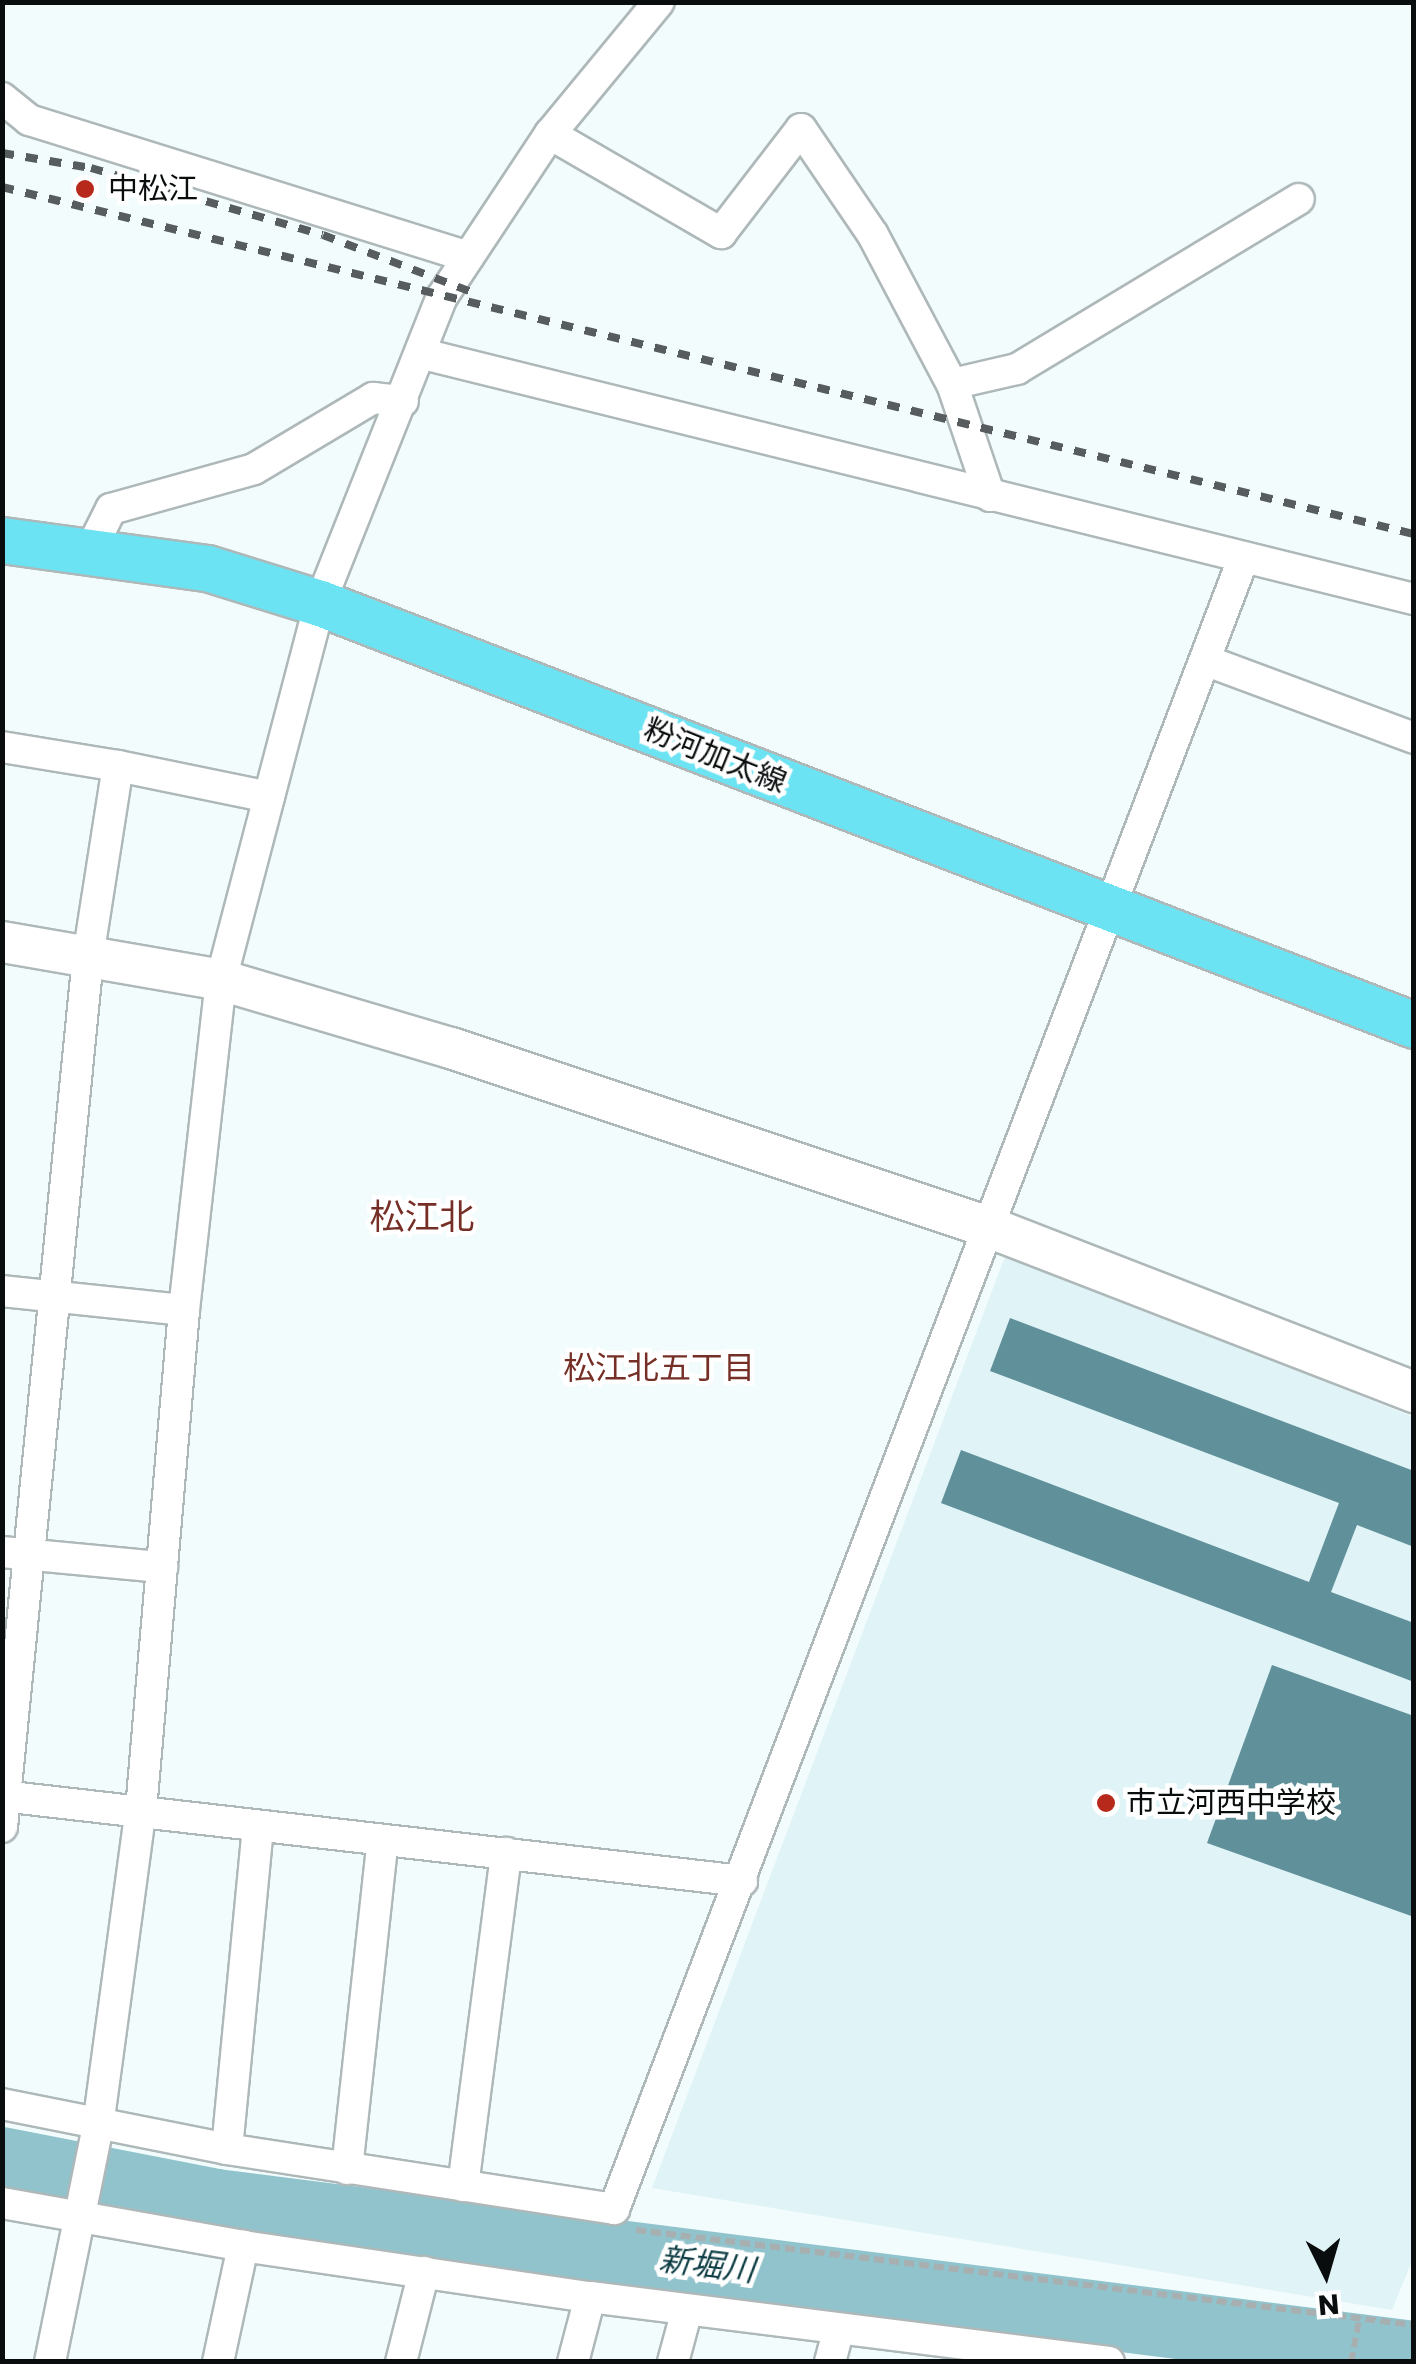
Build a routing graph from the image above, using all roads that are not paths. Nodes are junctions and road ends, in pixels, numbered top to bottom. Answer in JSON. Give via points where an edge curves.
{"nodes":[{"id":1,"x":659,"y":2,"type":"edge"},
{"id":2,"x":2,"y":98,"type":"edge"},
{"id":3,"x":550,"y":134,"type":"junction"},
{"id":4,"x":1299,"y":199,"type":"dead end"},
{"id":5,"x":468,"y":257,"type":"junction"},
{"id":6,"x":422,"y":354,"type":"junction"},
{"id":7,"x":952,"y":384,"type":"junction"},
{"id":8,"x":403,"y":401,"type":"junction"},
{"id":9,"x":990,"y":496,"type":"junction"},
{"id":10,"x":2,"y":540,"type":"edge"},
{"id":11,"x":91,"y":549,"type":"junction"},
{"id":12,"x":1243,"y":559,"type":"junction"},
{"id":13,"x":1414,"y":598,"type":"edge"},
{"id":14,"x":320,"y":603,"type":"junction"},
{"id":15,"x":1206,"y":661,"type":"junction"},
{"id":16,"x":1414,"y":738,"type":"edge"},
{"id":17,"x":2,"y":747,"type":"edge"},
{"id":18,"x":118,"y":766,"type":"junction"},
{"id":19,"x":269,"y":797,"type":"junction"},
{"id":20,"x":1108,"y":911,"type":"junction"},
{"id":21,"x":2,"y":942,"type":"edge"},
{"id":22,"x":88,"y":957,"type":"junction"},
{"id":23,"x":222,"y":980,"type":"junction"},
{"id":24,"x":1414,"y":1025,"type":"edge"},
{"id":25,"x":992,"y":1228,"type":"junction"},
{"id":26,"x":2,"y":1291,"type":"edge"},
{"id":27,"x":54,"y":1296,"type":"junction"},
{"id":28,"x":184,"y":1310,"type":"junction"},
{"id":29,"x":1414,"y":1392,"type":"edge"},
{"id":30,"x":16,"y":1554,"type":"edge"},
{"id":31,"x":162,"y":1567,"type":"junction"},
{"id":32,"x":4,"y":1806,"type":"edge"},
{"id":33,"x":141,"y":1810,"type":"junction"},
{"id":34,"x":258,"y":1828,"type":"junction"},
{"id":35,"x":383,"y":1840,"type":"junction"},
{"id":36,"x":506,"y":1852,"type":"junction"},
{"id":37,"x":742,"y":1881,"type":"junction"},
{"id":38,"x":2,"y":2104,"type":"edge"},
{"id":39,"x":98,"y":2126,"type":"junction"},
{"id":40,"x":226,"y":2150,"type":"junction"},
{"id":41,"x":347,"y":2169,"type":"junction"},
{"id":42,"x":463,"y":2186,"type":"junction"},
{"id":43,"x":2,"y":2202,"type":"edge"},
{"id":44,"x":78,"y":2218,"type":"junction"},
{"id":45,"x":243,"y":2246,"type":"junction"},
{"id":46,"x":424,"y":2272,"type":"junction"},
{"id":47,"x":590,"y":2297,"type":"junction"},
{"id":48,"x":687,"y":2310,"type":"junction"},
{"id":49,"x":839,"y":2330,"type":"junction"},
{"id":50,"x":1000,"y":2356,"type":"edge"},
{"id":51,"x":1095,"y":2361,"type":"edge"},
{"id":52,"x":50,"y":2362,"type":"edge"},
{"id":53,"x":218,"y":2362,"type":"edge"},
{"id":54,"x":402,"y":2362,"type":"edge"},
{"id":55,"x":573,"y":2362,"type":"edge"},
{"id":56,"x":673,"y":2362,"type":"edge"},
{"id":57,"x":830,"y":2362,"type":"edge"}],
"edges":[{"from":1,"to":3,"type":"street"},
{"from":2,"to":5,"type":"street","via":[[29,120]]},
{"from":3,"to":5,"type":"street"},
{"from":3,"to":7,"type":"street","via":[[722,233],[801,128],[874,235]]},
{"from":4,"to":7,"type":"street","via":[[1017,370]]},
{"from":5,"to":6,"type":"street","via":[[442,297]]},
{"from":6,"to":8,"type":"street"},
{"from":6,"to":9,"type":"street"},
{"from":7,"to":9,"type":"street"},
{"from":8,"to":11,"type":"street","via":[[373,398],[254,470],[111,509]]},
{"from":8,"to":14,"type":"street"},
{"from":9,"to":12,"type":"street"},
{"from":10,"to":11,"type":"main road","name":"粉河加太線"},
{"from":11,"to":14,"type":"main road","name":"粉河加太線","via":[[207,568]]},
{"from":12,"to":13,"type":"street"},
{"from":12,"to":15,"type":"street"},
{"from":14,"to":19,"type":"street"},
{"from":14,"to":20,"type":"main road","name":"粉河加太線"},
{"from":15,"to":16,"type":"street"},
{"from":15,"to":20,"type":"street"},
{"from":17,"to":18,"type":"street"},
{"from":18,"to":19,"type":"street"},
{"from":18,"to":22,"type":"street"},
{"from":19,"to":23,"type":"street"},
{"from":20,"to":24,"type":"main road","name":"粉河加太線"},
{"from":20,"to":25,"type":"street"},
{"from":21,"to":22,"type":"street"},
{"from":22,"to":23,"type":"street"},
{"from":22,"to":27,"type":"street"},
{"from":23,"to":25,"type":"street","via":[[451,1048]]},
{"from":23,"to":28,"type":"street"},
{"from":25,"to":29,"type":"street"},
{"from":25,"to":37,"type":"street"},
{"from":26,"to":27,"type":"street"},
{"from":27,"to":28,"type":"street"},
{"from":27,"to":30,"type":"street"},
{"from":28,"to":31,"type":"street"},
{"from":30,"to":31,"type":"street"},
{"from":30,"to":32,"type":"street"},
{"from":31,"to":33,"type":"street"},
{"from":32,"to":33,"type":"street"},
{"from":33,"to":34,"type":"street"},
{"from":33,"to":39,"type":"street"},
{"from":34,"to":35,"type":"street"},
{"from":34,"to":40,"type":"street"},
{"from":35,"to":36,"type":"street"},
{"from":35,"to":41,"type":"street"},
{"from":36,"to":37,"type":"street"},
{"from":36,"to":42,"type":"street"},
{"from":37,"to":42,"type":"street","via":[[614,2209]]},
{"from":38,"to":39,"type":"street"},
{"from":39,"to":40,"type":"street"},
{"from":39,"to":44,"type":"street"},
{"from":40,"to":41,"type":"street"},
{"from":41,"to":42,"type":"street"},
{"from":43,"to":44,"type":"street"},
{"from":44,"to":45,"type":"street"},
{"from":44,"to":52,"type":"street"},
{"from":45,"to":46,"type":"street"},
{"from":45,"to":53,"type":"street"},
{"from":46,"to":47,"type":"street"},
{"from":46,"to":54,"type":"street"},
{"from":47,"to":48,"type":"street"},
{"from":47,"to":55,"type":"street"},
{"from":48,"to":49,"type":"street"},
{"from":48,"to":56,"type":"street"},
{"from":49,"to":50,"type":"street"},
{"from":49,"to":57,"type":"street"},
{"from":50,"to":51,"type":"street"}]}
